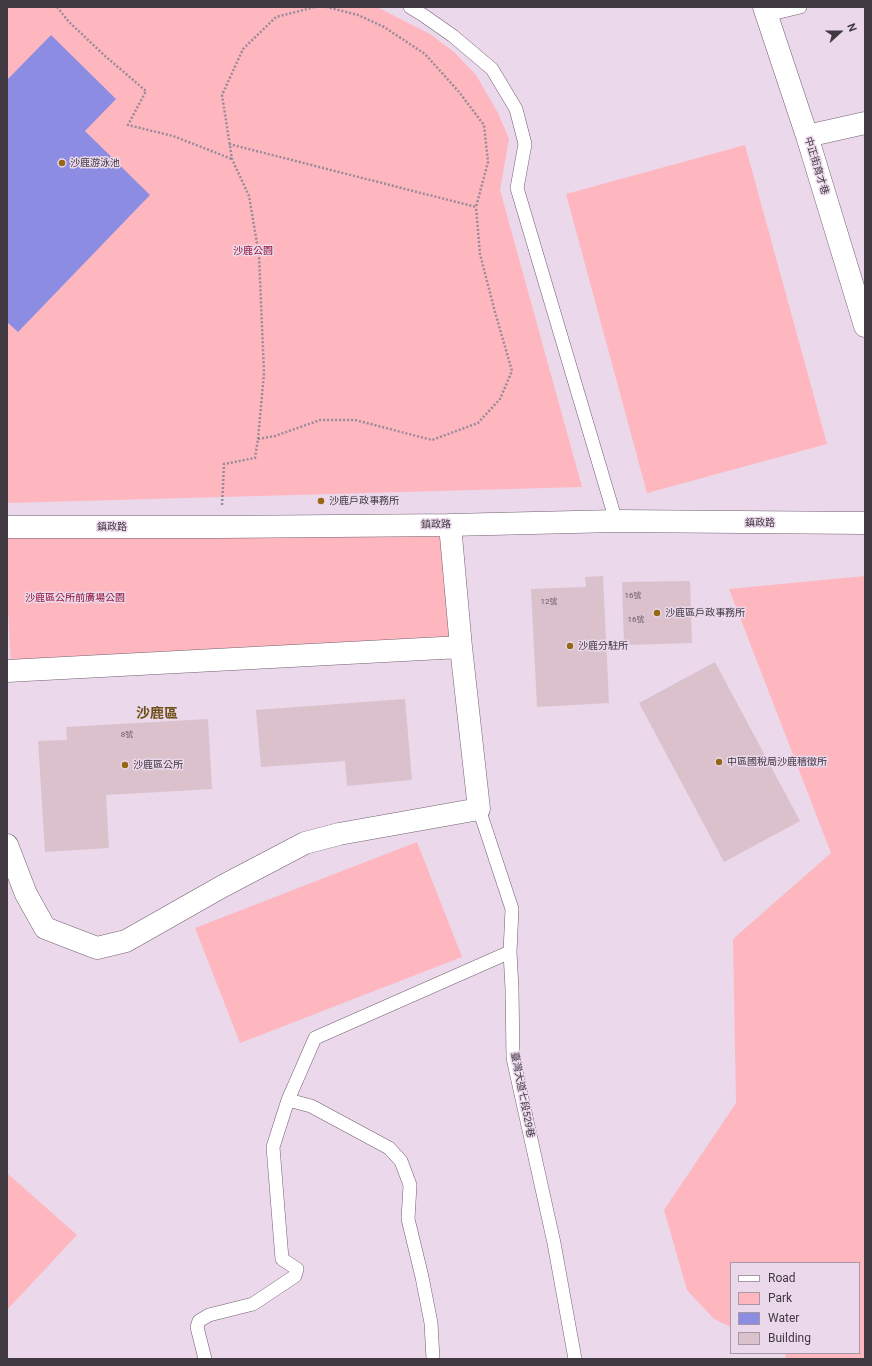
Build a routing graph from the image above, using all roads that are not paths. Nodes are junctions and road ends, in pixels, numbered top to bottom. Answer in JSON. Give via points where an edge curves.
{"nodes":[{"id":1,"x":410,"y":7,"type":"edge"},
{"id":2,"x":800,"y":7,"type":"edge"},
{"id":3,"x":766,"y":11,"type":"edge"},
{"id":4,"x":865,"y":123,"type":"edge"},
{"id":5,"x":807,"y":136,"type":"junction"},
{"id":6,"x":865,"y":326,"type":"edge"},
{"id":7,"x":616,"y":521,"type":"junction"},
{"id":8,"x":865,"y":523,"type":"edge"},
{"id":9,"x":450,"y":525,"type":"junction"},
{"id":10,"x":7,"y":527,"type":"edge"},
{"id":11,"x":461,"y":647,"type":"junction"},
{"id":12,"x":7,"y":671,"type":"edge"},
{"id":13,"x":479,"y":808,"type":"junction"},
{"id":14,"x":7,"y":845,"type":"edge"},
{"id":15,"x":510,"y":952,"type":"junction"},
{"id":16,"x":288,"y":1100,"type":"junction"},
{"id":17,"x":205,"y":1359,"type":"edge"},
{"id":18,"x":433,"y":1359,"type":"edge"},
{"id":19,"x":575,"y":1359,"type":"edge"}],
"edges":[{"from":1,"to":7,"type":"lane","via":[[453,36],[492,69],[516,109],[525,144],[517,188]]},
{"from":2,"to":3,"type":"lane"},
{"from":3,"to":5,"type":"street","name":"中正街育才巷"},
{"from":4,"to":5,"type":"street"},
{"from":5,"to":6,"type":"street","name":"中正街育才巷"},
{"from":7,"to":8,"type":"street","name":"鎮政路"},
{"from":7,"to":9,"type":"street","name":"鎮政路"},
{"from":9,"to":10,"type":"street","name":"鎮政路"},
{"from":9,"to":11,"type":"street"},
{"from":11,"to":12,"type":"street"},
{"from":11,"to":13,"type":"street"},
{"from":13,"to":14,"type":"street","via":[[339,834],[305,843],[126,941],[97,948],[45,928],[26,894]]},
{"from":13,"to":15,"type":"lane","name":"臺灣大道七段529巷","via":[[512,909]]},
{"from":15,"to":16,"type":"lane","via":[[315,1038]]},
{"from":15,"to":19,"type":"lane","name":"臺灣大道七段529巷","via":[[512,1058],[554,1242]]},
{"from":16,"to":17,"type":"lane","via":[[273,1147],[282,1260],[297,1268],[295,1276],[253,1304],[209,1314],[198,1321],[197,1327]]},
{"from":16,"to":18,"type":"lane","via":[[311,1106],[390,1148],[401,1161],[410,1185],[408,1219],[430,1315]]}]}
